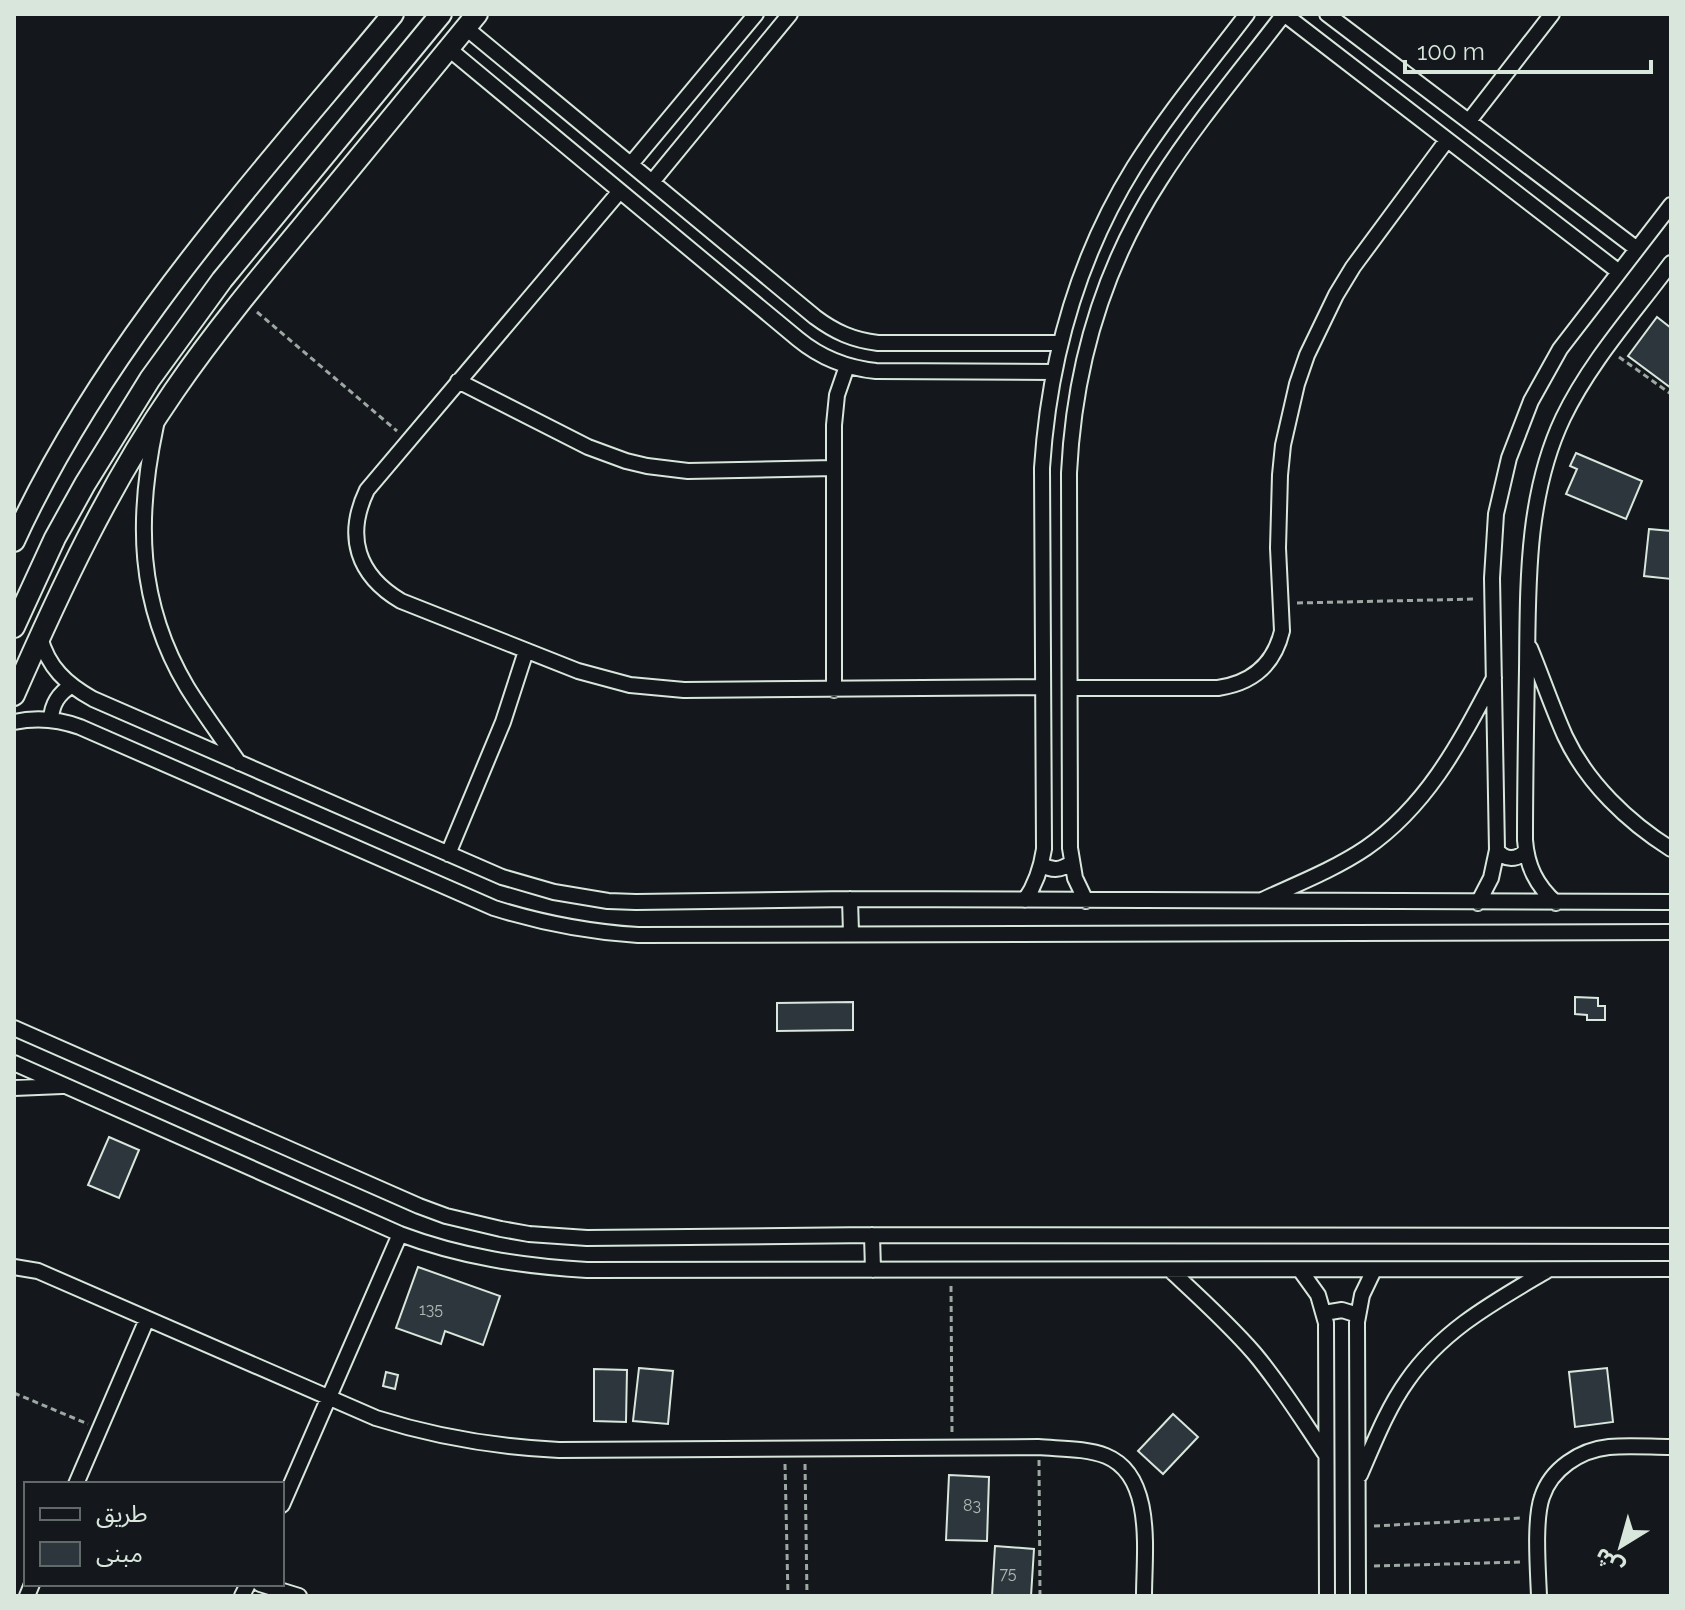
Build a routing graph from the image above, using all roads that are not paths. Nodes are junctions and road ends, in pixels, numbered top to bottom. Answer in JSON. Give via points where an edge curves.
{"nodes":[{"id":1,"x":393,"y":14,"type":"edge"},
{"id":2,"x":441,"y":14,"type":"edge"},
{"id":3,"x":756,"y":14,"type":"edge"},
{"id":4,"x":790,"y":14,"type":"edge"},
{"id":5,"x":1247,"y":14,"type":"edge"},
{"id":6,"x":1327,"y":14,"type":"edge"},
{"id":7,"x":1552,"y":14,"type":"edge"},
{"id":8,"x":472,"y":21,"type":"edge"},
{"id":9,"x":449,"y":49,"type":"junction"},
{"id":10,"x":1393,"y":64,"type":"junction"},
{"id":11,"x":1377,"y":86,"type":"junction"},
{"id":12,"x":1469,"y":121,"type":"junction"},
{"id":13,"x":1447,"y":140,"type":"junction"},
{"id":14,"x":631,"y":164,"type":"junction"},
{"id":15,"x":1540,"y":176,"type":"junction"},
{"id":16,"x":652,"y":182,"type":"junction"},
{"id":17,"x":620,"y":191,"type":"junction"},
{"id":18,"x":1523,"y":198,"type":"junction"},
{"id":19,"x":1671,"y":205,"type":"edge"},
{"id":20,"x":720,"y":237,"type":"junction"},
{"id":21,"x":1637,"y":249,"type":"junction"},
{"id":22,"x":702,"y":258,"type":"junction"},
{"id":23,"x":1087,"y":258,"type":"junction"},
{"id":24,"x":1671,"y":263,"type":"edge"},
{"id":25,"x":1113,"y":269,"type":"junction"},
{"id":26,"x":1619,"y":272,"type":"junction"},
{"id":27,"x":1059,"y":343,"type":"junction"},
{"id":28,"x":847,"y":366,"type":"junction"},
{"id":29,"x":1053,"y":372,"type":"junction"},
{"id":30,"x":458,"y":381,"type":"junction"},
{"id":31,"x":158,"y":416,"type":"junction"},
{"id":32,"x":834,"y":468,"type":"junction"},
{"id":33,"x":14,"y":541,"type":"edge"},
{"id":34,"x":14,"y":627,"type":"edge"},
{"id":35,"x":40,"y":637,"type":"junction"},
{"id":36,"x":1527,"y":640,"type":"junction"},
{"id":37,"x":526,"y":651,"type":"junction"},
{"id":38,"x":1494,"y":678,"type":"junction"},
{"id":39,"x":71,"y":686,"type":"junction"},
{"id":40,"x":1043,"y":687,"type":"junction"},
{"id":41,"x":1070,"y":688,"type":"junction"},
{"id":42,"x":834,"y":690,"type":"junction"},
{"id":43,"x":14,"y":695,"type":"edge"},
{"id":44,"x":51,"y":719,"type":"junction"},
{"id":45,"x":14,"y":722,"type":"edge"},
{"id":46,"x":239,"y":763,"type":"junction"},
{"id":47,"x":1671,"y":849,"type":"edge"},
{"id":48,"x":1497,"y":850,"type":"junction"},
{"id":49,"x":1526,"y":851,"type":"junction"},
{"id":50,"x":448,"y":854,"type":"junction"},
{"id":51,"x":1071,"y":863,"type":"junction"},
{"id":52,"x":1042,"y":865,"type":"junction"},
{"id":53,"x":850,"y":899,"type":"junction"},
{"id":54,"x":1025,"y":900,"type":"junction"},
{"id":55,"x":1086,"y":901,"type":"junction"},
{"id":56,"x":1258,"y":902,"type":"junction"},
{"id":57,"x":1671,"y":902,"type":"edge"},
{"id":58,"x":1478,"y":903,"type":"junction"},
{"id":59,"x":1556,"y":903,"type":"junction"},
{"id":60,"x":1671,"y":932,"type":"edge"},
{"id":61,"x":851,"y":933,"type":"junction"},
{"id":62,"x":14,"y":1028,"type":"edge"},
{"id":63,"x":14,"y":1063,"type":"edge"},
{"id":64,"x":64,"y":1086,"type":"junction"},
{"id":65,"x":14,"y":1088,"type":"edge"},
{"id":66,"x":400,"y":1234,"type":"junction"},
{"id":67,"x":872,"y":1235,"type":"junction"},
{"id":68,"x":1671,"y":1236,"type":"edge"},
{"id":69,"x":14,"y":1267,"type":"edge"},
{"id":70,"x":1671,"y":1269,"type":"edge"},
{"id":71,"x":873,"y":1270,"type":"junction"},
{"id":72,"x":1170,"y":1270,"type":"junction"},
{"id":73,"x":1300,"y":1270,"type":"junction"},
{"id":74,"x":1374,"y":1270,"type":"junction"},
{"id":75,"x":1548,"y":1270,"type":"junction"},
{"id":76,"x":1324,"y":1313,"type":"junction"},
{"id":77,"x":1358,"y":1315,"type":"junction"},
{"id":78,"x":147,"y":1319,"type":"junction"},
{"id":79,"x":329,"y":1398,"type":"junction"},
{"id":80,"x":1671,"y":1447,"type":"edge"},
{"id":81,"x":1327,"y":1457,"type":"junction"},
{"id":82,"x":1358,"y":1479,"type":"junction"},
{"id":83,"x":77,"y":1482,"type":"edge"},
{"id":84,"x":284,"y":1500,"type":"edge"},
{"id":85,"x":266,"y":1586,"type":"edge"},
{"id":86,"x":299,"y":1596,"type":"edge"},
{"id":87,"x":1144,"y":1596,"type":"edge"},
{"id":88,"x":1327,"y":1596,"type":"edge"},
{"id":89,"x":1358,"y":1596,"type":"edge"},
{"id":90,"x":1539,"y":1596,"type":"edge"}],
"edges":[{"from":1,"to":33,"type":"main road","via":[[139,327],[62,448]]},
{"from":2,"to":34,"type":"main road","via":[[222,280],[150,379],[55,538]]},
{"from":3,"to":14,"type":"street"},
{"from":4,"to":16,"type":"street"},
{"from":5,"to":23,"type":"street","via":[[1135,166]]},
{"from":6,"to":10,"type":"street"},
{"from":7,"to":12,"type":"street"},
{"from":8,"to":9,"type":"main road"},
{"from":8,"to":14,"type":"street"},
{"from":9,"to":17,"type":"street"},
{"from":9,"to":31,"type":"main road","via":[[216,331]]},
{"from":10,"to":11,"type":"street"},
{"from":10,"to":12,"type":"street"},
{"from":11,"to":13,"type":"street"},
{"from":11,"to":25,"type":"street","via":[[1284,14],[1159,181]]},
{"from":12,"to":15,"type":"street"},
{"from":13,"to":18,"type":"street"},
{"from":13,"to":41,"type":"street","via":[[1353,267],[1325,314],[1297,384],[1283,445],[1278,523],[1282,631],[1274,653],[1241,683],[1218,688]]},
{"from":14,"to":16,"type":"street"},
{"from":15,"to":18,"type":"street"},
{"from":15,"to":21,"type":"street"},
{"from":16,"to":20,"type":"street"},
{"from":17,"to":22,"type":"street"},
{"from":17,"to":30,"type":"street"},
{"from":18,"to":26,"type":"street"},
{"from":19,"to":21,"type":"street"},
{"from":20,"to":22,"type":"street"},
{"from":20,"to":27,"type":"street","via":[[826,325],[851,338],[878,343]]},
{"from":21,"to":26,"type":"street"},
{"from":22,"to":28,"type":"street","via":[[810,349]]},
{"from":23,"to":25,"type":"street"},
{"from":23,"to":27,"type":"street"},
{"from":24,"to":36,"type":"street","via":[[1576,393],[1543,469],[1533,523]]},
{"from":25,"to":41,"type":"street","via":[[1083,363],[1071,436]]},
{"from":26,"to":38,"type":"street","via":[[1560,349],[1531,401],[1509,458],[1493,556]]},
{"from":27,"to":29,"type":"street"},
{"from":28,"to":29,"type":"street","via":[[876,371]]},
{"from":28,"to":32,"type":"street","via":[[835,410]]},
{"from":29,"to":40,"type":"street","via":[[1042,468]]},
{"from":30,"to":32,"type":"street","via":[[588,447],[647,466],[688,471]]},
{"from":30,"to":37,"type":"street","via":[[361,502],[359,556],[381,587],[401,601]]},
{"from":31,"to":35,"type":"main road","via":[[93,528]]},
{"from":31,"to":46,"type":"street","via":[[143,526],[147,583],[173,661]]},
{"from":32,"to":42,"type":"street"},
{"from":35,"to":39,"type":"street","via":[[55,671]]},
{"from":35,"to":43,"type":"main road"},
{"from":36,"to":47,"type":"street","via":[[1566,738],[1583,766],[1619,809]]},
{"from":36,"to":49,"type":"street"},
{"from":37,"to":42,"type":"street","via":[[604,679],[657,688]]},
{"from":37,"to":50,"type":"street"},
{"from":38,"to":48,"type":"street"},
{"from":38,"to":56,"type":"street","via":[[1450,759],[1405,815],[1365,849]]},
{"from":39,"to":44,"type":"street","via":[[56,699]]},
{"from":39,"to":46,"type":"street"},
{"from":40,"to":42,"type":"street"},
{"from":40,"to":52,"type":"street"},
{"from":41,"to":51,"type":"street"},
{"from":44,"to":45,"type":"street"},
{"from":44,"to":61,"type":"street","via":[[522,917],[579,930],[638,935]]},
{"from":46,"to":50,"type":"street"},
{"from":48,"to":49,"type":"street","via":[[1510,859]]},
{"from":48,"to":58,"type":"street"},
{"from":49,"to":59,"type":"street","via":[[1538,885]]},
{"from":50,"to":53,"type":"street","via":[[527,886],[608,901]]},
{"from":51,"to":52,"type":"street","via":[[1060,869]]},
{"from":51,"to":55,"type":"street"},
{"from":52,"to":54,"type":"street"},
{"from":53,"to":54,"type":"street"},
{"from":53,"to":61,"type":"street"},
{"from":54,"to":55,"type":"street"},
{"from":55,"to":56,"type":"street"},
{"from":56,"to":58,"type":"street"},
{"from":57,"to":59,"type":"street"},
{"from":58,"to":59,"type":"street"},
{"from":60,"to":61,"type":"street"},
{"from":62,"to":67,"type":"street","via":[[395,1196],[473,1223],[587,1238]]},
{"from":63,"to":64,"type":"street"},
{"from":64,"to":65,"type":"street"},
{"from":64,"to":66,"type":"street"},
{"from":66,"to":71,"type":"street","via":[[481,1258],[563,1269]]},
{"from":66,"to":79,"type":"street"},
{"from":67,"to":68,"type":"street"},
{"from":67,"to":71,"type":"street"},
{"from":69,"to":78,"type":"street","via":[[38,1271]]},
{"from":70,"to":75,"type":"street"},
{"from":71,"to":72,"type":"street"},
{"from":72,"to":73,"type":"street"},
{"from":72,"to":81,"type":"street","via":[[1254,1353]]},
{"from":73,"to":74,"type":"street"},
{"from":73,"to":76,"type":"street"},
{"from":74,"to":75,"type":"street"},
{"from":74,"to":77,"type":"street"},
{"from":75,"to":82,"type":"street","via":[[1468,1319],[1434,1348],[1394,1401]]},
{"from":76,"to":77,"type":"street","via":[[1342,1310]]},
{"from":76,"to":81,"type":"street"},
{"from":77,"to":82,"type":"street"},
{"from":78,"to":79,"type":"street"},
{"from":78,"to":83,"type":"street"},
{"from":79,"to":84,"type":"street"},
{"from":79,"to":87,"type":"street","via":[[403,1427],[459,1440],[559,1450],[952,1446],[1038,1447],[1104,1455],[1131,1476],[1141,1502]]},
{"from":80,"to":90,"type":"street","via":[[1595,1450],[1553,1476],[1538,1517]]},
{"from":81,"to":88,"type":"street"},
{"from":82,"to":89,"type":"street"},
{"from":85,"to":86,"type":"street"}]}
